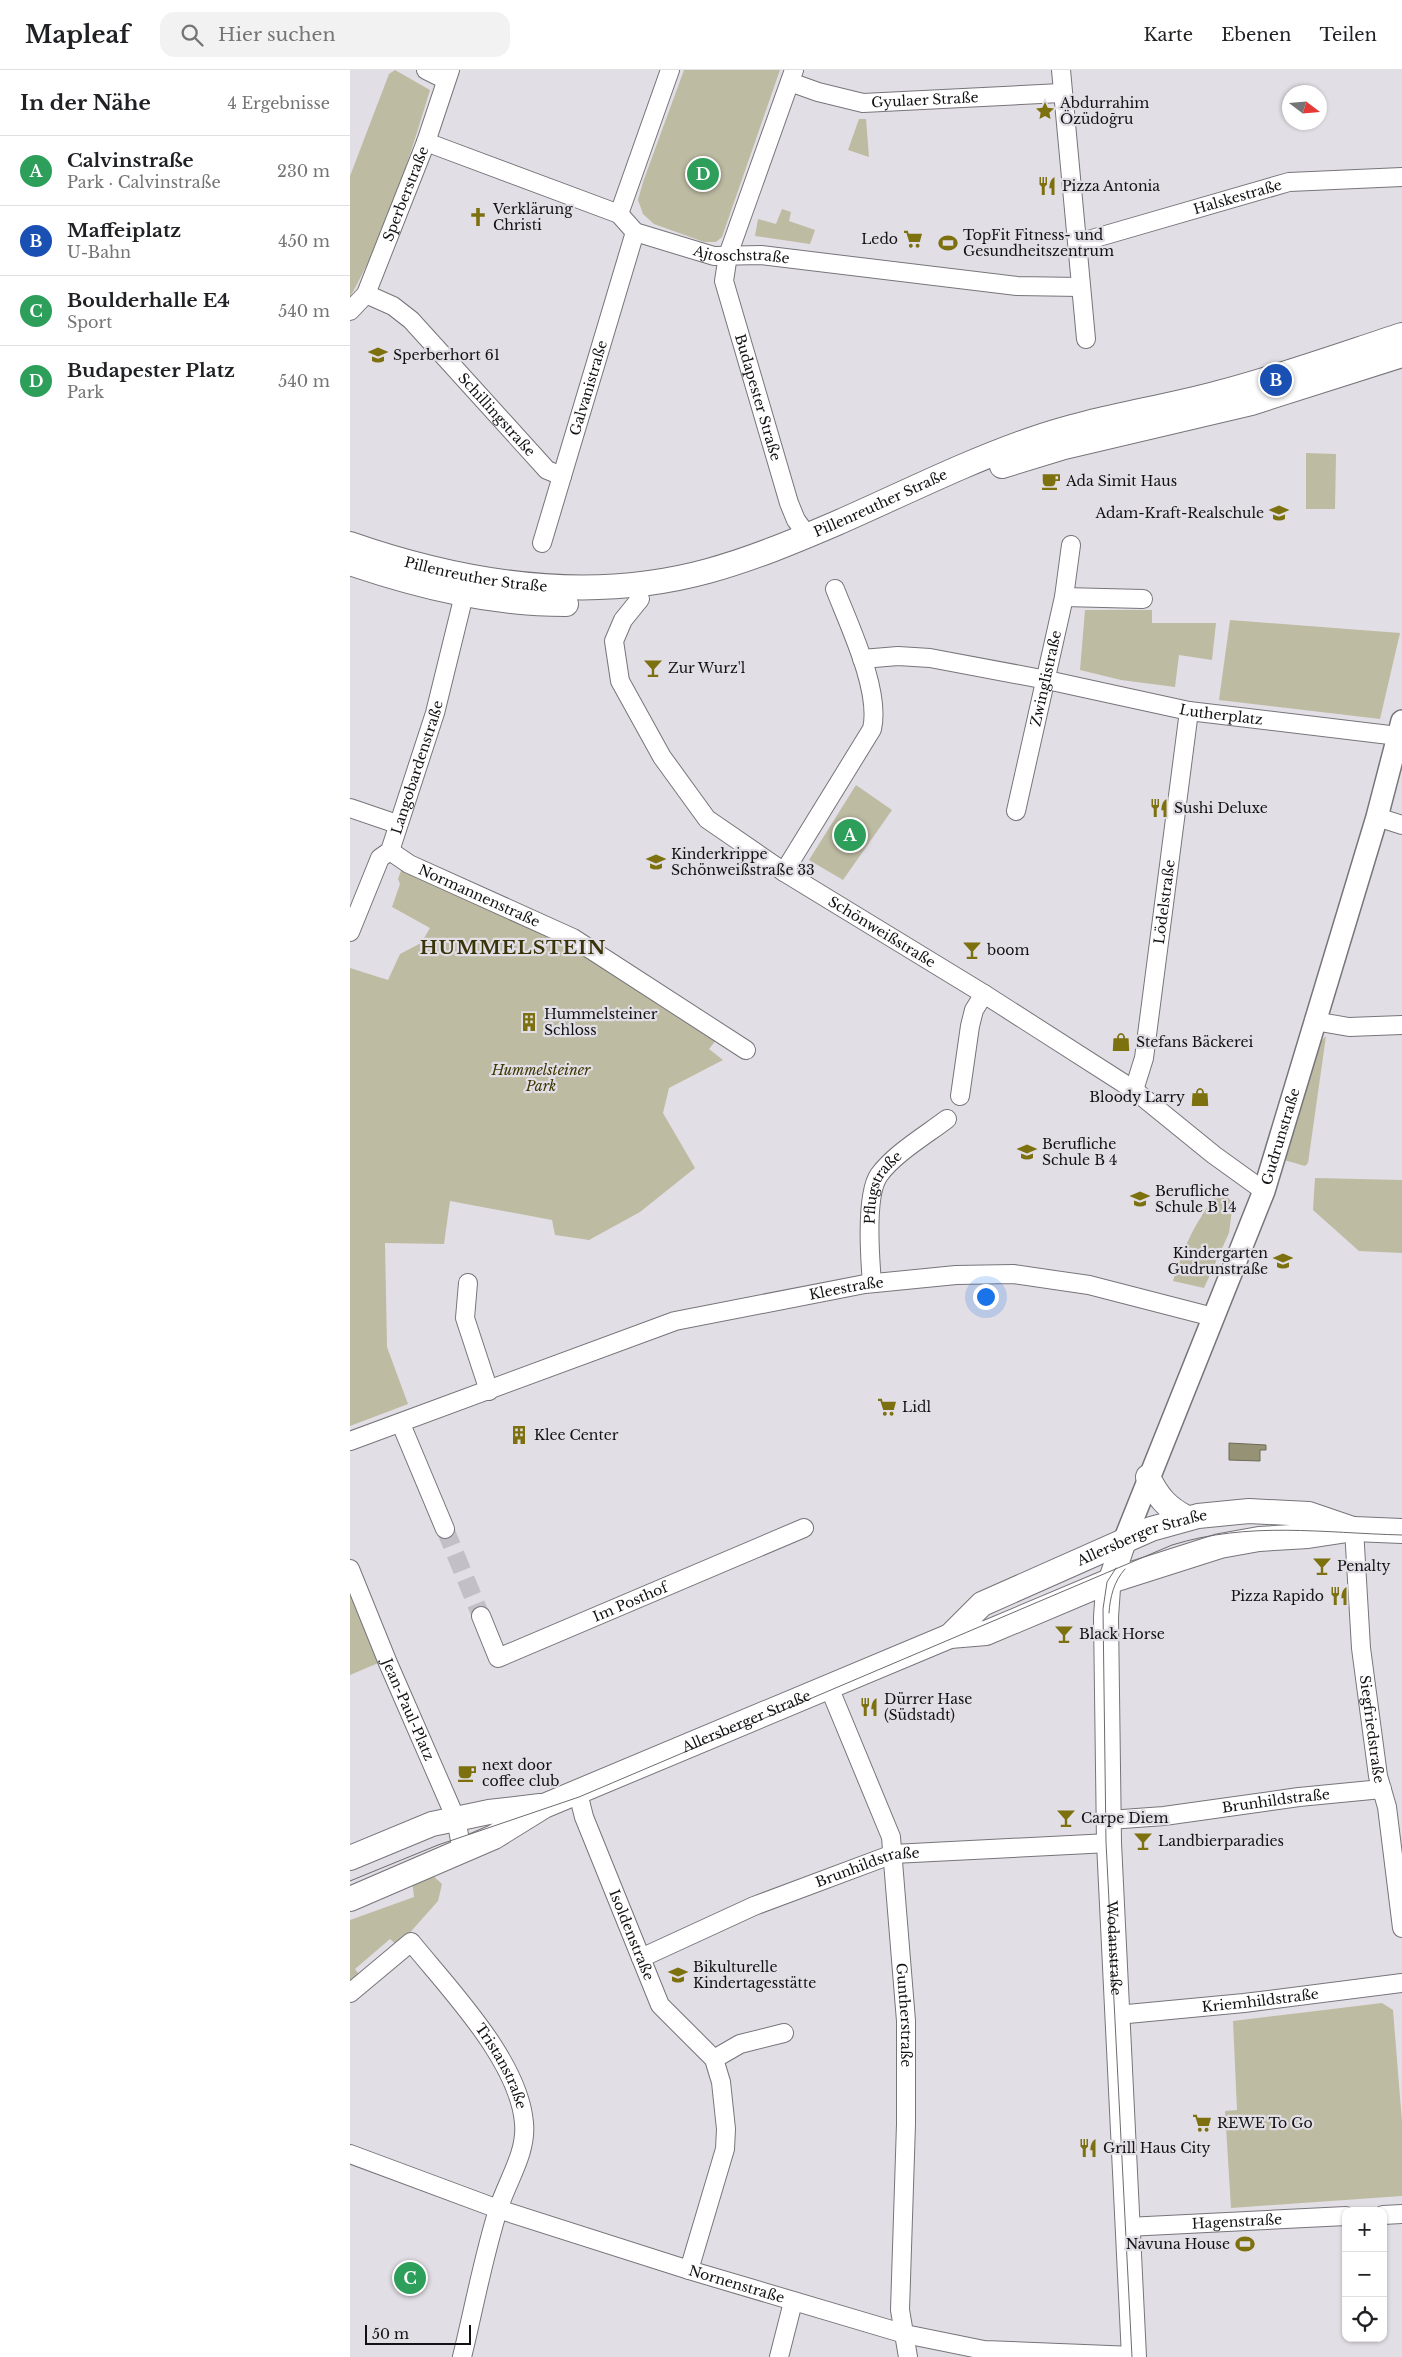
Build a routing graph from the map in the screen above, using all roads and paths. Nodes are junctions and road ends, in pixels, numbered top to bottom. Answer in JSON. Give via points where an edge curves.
{"nodes":[{"id":1,"x":426,"y":70,"type":"edge"},
{"id":2,"x":670,"y":70,"type":"edge"},
{"id":3,"x":1061,"y":70,"type":"edge"},
{"id":4,"x":448,"y":75,"type":"edge"},
{"id":5,"x":792,"y":76,"type":"edge"},
{"id":6,"x":1062,"y":93,"type":"junction"},
{"id":7,"x":426,"y":142,"type":"junction"},
{"id":8,"x":1402,"y":177,"type":"edge"},
{"id":9,"x":619,"y":214,"type":"junction"},
{"id":10,"x":634,"y":232,"type":"junction"},
{"id":11,"x":1078,"y":243,"type":"junction"},
{"id":12,"x":728,"y":255,"type":"junction"},
{"id":13,"x":1080,"y":286,"type":"junction"},
{"id":14,"x":366,"y":294,"type":"junction"},
{"id":15,"x":350,"y":311,"type":"edge"},
{"id":16,"x":1402,"y":335,"type":"edge"},
{"id":17,"x":1086,"y":339,"type":"dead end"},
{"id":18,"x":1402,"y":355,"type":"edge"},
{"id":19,"x":562,"y":476,"type":"junction"},
{"id":20,"x":807,"y":535,"type":"junction"},
{"id":21,"x":542,"y":543,"type":"dead end"},
{"id":22,"x":350,"y":544,"type":"edge"},
{"id":23,"x":1071,"y":545,"type":"dead end"},
{"id":24,"x":350,"y":563,"type":"edge"},
{"id":25,"x":835,"y":589,"type":"dead end"},
{"id":26,"x":464,"y":595,"type":"junction"},
{"id":27,"x":1064,"y":597,"type":"junction"},
{"id":28,"x":640,"y":599,"type":"junction"},
{"id":29,"x":1143,"y":599,"type":"dead end"},
{"id":30,"x":862,"y":659,"type":"junction"},
{"id":31,"x":1047,"y":680,"type":"junction"},
{"id":32,"x":1189,"y":711,"type":"junction"},
{"id":33,"x":1400,"y":729,"type":"edge"},
{"id":34,"x":350,"y":808,"type":"edge"},
{"id":35,"x":1016,"y":811,"type":"dead end"},
{"id":36,"x":1376,"y":818,"type":"junction"},
{"id":37,"x":398,"y":824,"type":"junction"},
{"id":38,"x":1402,"y":825,"type":"edge"},
{"id":39,"x":390,"y":851,"type":"junction"},
{"id":40,"x":784,"y":872,"type":"junction"},
{"id":41,"x":350,"y":932,"type":"edge"},
{"id":42,"x":984,"y":994,"type":"junction"},
{"id":43,"x":1314,"y":1020,"type":"junction"},
{"id":44,"x":1402,"y":1025,"type":"edge"},
{"id":45,"x":746,"y":1050,"type":"dead end"},
{"id":46,"x":1134,"y":1090,"type":"junction"},
{"id":47,"x":960,"y":1096,"type":"dead end"},
{"id":48,"x":947,"y":1119,"type":"dead end"},
{"id":49,"x":1264,"y":1191,"type":"junction"},
{"id":50,"x":468,"y":1283,"type":"dead end"},
{"id":51,"x":872,"y":1283,"type":"junction"},
{"id":52,"x":1213,"y":1317,"type":"junction"},
{"id":53,"x":489,"y":1391,"type":"junction"},
{"id":54,"x":401,"y":1424,"type":"junction"},
{"id":55,"x":350,"y":1441,"type":"edge"},
{"id":56,"x":1148,"y":1477,"type":"junction"},
{"id":57,"x":1187,"y":1518,"type":"junction"},
{"id":58,"x":804,"y":1528,"type":"dead end"},
{"id":59,"x":445,"y":1529,"type":"tunnel mouth"},
{"id":60,"x":1354,"y":1529,"type":"junction"},
{"id":61,"x":1402,"y":1531,"type":"edge"},
{"id":62,"x":1124,"y":1541,"type":"junction"},
{"id":63,"x":350,"y":1570,"type":"edge"},
{"id":64,"x":1110,"y":1581,"type":"junction"},
{"id":65,"x":481,"y":1616,"type":"tunnel mouth"},
{"id":66,"x":950,"y":1636,"type":"junction"},
{"id":67,"x":829,"y":1687,"type":"junction"},
{"id":68,"x":1382,"y":1789,"type":"junction"},
{"id":69,"x":578,"y":1793,"type":"junction"},
{"id":70,"x":544,"y":1806,"type":"junction"},
{"id":71,"x":456,"y":1819,"type":"junction"},
{"id":72,"x":1109,"y":1831,"type":"junction"},
{"id":73,"x":462,"y":1851,"type":"junction"},
{"id":74,"x":893,"y":1854,"type":"junction"},
{"id":75,"x":350,"y":1858,"type":"edge"},
{"id":76,"x":350,"y":1899,"type":"edge"},
{"id":77,"x":1402,"y":1928,"type":"edge"},
{"id":78,"x":641,"y":1958,"type":"junction"},
{"id":79,"x":1402,"y":1983,"type":"edge"},
{"id":80,"x":350,"y":1993,"type":"edge"},
{"id":81,"x":1118,"y":2015,"type":"junction"},
{"id":82,"x":784,"y":2033,"type":"dead end"},
{"id":83,"x":714,"y":2059,"type":"junction"},
{"id":84,"x":350,"y":2154,"type":"edge"},
{"id":85,"x":498,"y":2209,"type":"junction"},
{"id":86,"x":1402,"y":2214,"type":"edge"},
{"id":87,"x":1387,"y":2215,"type":"edge"},
{"id":88,"x":1342,"y":2216,"type":"edge"},
{"id":89,"x":1127,"y":2227,"type":"junction"},
{"id":90,"x":689,"y":2270,"type":"junction"},
{"id":91,"x":793,"y":2302,"type":"junction"},
{"id":92,"x":905,"y":2334,"type":"junction"},
{"id":93,"x":462,"y":2357,"type":"edge"},
{"id":94,"x":779,"y":2357,"type":"edge"},
{"id":95,"x":908,"y":2357,"type":"edge"},
{"id":96,"x":1134,"y":2357,"type":"edge"}],
"edges":[{"from":1,"to":4,"type":"street"},
{"from":2,"to":9,"type":"street"},
{"from":3,"to":6,"type":"street"},
{"from":4,"to":7,"type":"street","name":"Sperberstraße"},
{"from":5,"to":6,"type":"street","name":"Gyulaer Straße","via":[[818,92],[863,104]]},
{"from":5,"to":12,"type":"street","name":"Budapester Straße"},
{"from":6,"to":11,"type":"street"},
{"from":7,"to":9,"type":"street"},
{"from":7,"to":14,"type":"street","name":"Sperberstraße"},
{"from":8,"to":11,"type":"street","name":"Halskestraße","via":[[1289,182]]},
{"from":9,"to":10,"type":"street"},
{"from":10,"to":12,"type":"street","name":"Ajtoschstraße","via":[[714,256]]},
{"from":10,"to":19,"type":"street","name":"Galvanistraße"},
{"from":11,"to":13,"type":"street"},
{"from":12,"to":13,"type":"street","name":"Ajtoschstraße","via":[[761,255],[1017,286]]},
{"from":12,"to":20,"type":"street","name":"Budapester Straße","via":[[724,281],[789,503]]},
{"from":13,"to":17,"type":"street"},
{"from":14,"to":15,"type":"street","name":"Sperberstraße"},
{"from":14,"to":19,"type":"street","name":"Schillingstraße","via":[[394,306],[411,320],[547,470]]},
{"from":16,"to":20,"type":"main road","name":"Pillenreuther Straße","via":[[1219,393],[1096,419],[1034,438]]},
{"from":18,"to":28,"type":"main road","name":"Pillenreuther Straße","via":[[1251,403],[1035,456],[944,489],[767,566],[713,584]]},
{"from":19,"to":21,"type":"street","name":"Galvanistraße"},
{"from":20,"to":22,"type":"main road","name":"Pillenreuther Straße","via":[[706,571],[669,579],[590,588],[528,586],[469,578]]},
{"from":23,"to":27,"type":"street","name":"Zwinglistraße"},
{"from":24,"to":26,"type":"main road","name":"Pillenreuther Straße"},
{"from":25,"to":30,"type":"street"},
{"from":26,"to":28,"type":"main road","name":"Pillenreuther Straße","via":[[556,604]]},
{"from":26,"to":37,"type":"street","name":"Langobardenstraße","via":[[435,713]]},
{"from":27,"to":29,"type":"street"},
{"from":27,"to":31,"type":"street","name":"Zwinglistraße"},
{"from":28,"to":40,"type":"street","name":"Schönweißstraße","via":[[623,620],[614,641],[620,681],[662,757],[707,819]]},
{"from":30,"to":31,"type":"street","name":"Lutherplatz","via":[[930,658]]},
{"from":30,"to":40,"type":"street","via":[[875,710],[872,729]]},
{"from":31,"to":32,"type":"street","name":"Lutherplatz"},
{"from":31,"to":35,"type":"street","name":"Zwinglistraße"},
{"from":32,"to":33,"type":"street","name":"Lutherplatz"},
{"from":32,"to":46,"type":"street","name":"Lödelstraße","via":[[1144,1058]]},
{"from":33,"to":36,"type":"street","name":"Gudrunstraße"},
{"from":34,"to":37,"type":"street"},
{"from":36,"to":38,"type":"street"},
{"from":36,"to":43,"type":"street","name":"Gudrunstraße"},
{"from":37,"to":39,"type":"street","name":"Langobardenstraße"},
{"from":39,"to":41,"type":"street","name":"Langobardenstraße","via":[[380,858]]},
{"from":39,"to":45,"type":"street","name":"Normannenstraße","via":[[409,864],[573,938]]},
{"from":40,"to":42,"type":"street","name":"Schönweißstraße"},
{"from":42,"to":46,"type":"street","name":"Schönweißstraße"},
{"from":42,"to":47,"type":"street","via":[[974,1010],[970,1026]]},
{"from":43,"to":44,"type":"street","via":[[1349,1027]]},
{"from":43,"to":49,"type":"street","name":"Gudrunstraße"},
{"from":46,"to":49,"type":"street","name":"Schönweißstraße","via":[[1214,1156]]},
{"from":48,"to":51,"type":"street","name":"Pflugstraße","via":[[905,1150],[878,1176],[872,1194],[869,1248]]},
{"from":49,"to":52,"type":"street","name":"Gudrunstraße"},
{"from":50,"to":53,"type":"street","via":[[465,1318]]},
{"from":51,"to":52,"type":"street","name":"Kleestraße","via":[[956,1275],[1012,1274],[1089,1285]]},
{"from":51,"to":53,"type":"street","name":"Kleestraße","via":[[675,1321]]},
{"from":52,"to":56,"type":"street","name":"Gudrunstraße"},
{"from":53,"to":54,"type":"street","name":"Kleestraße"},
{"from":54,"to":55,"type":"street","name":"Kleestraße"},
{"from":54,"to":59,"type":"street"},
{"from":56,"to":57,"type":"main road","via":[[1162,1502]]},
{"from":56,"to":62,"type":"street","name":"Gudrunstraße"},
{"from":57,"to":60,"type":"main road","name":"Allersberger Straße","via":[[1236,1511],[1271,1511],[1310,1514]]},
{"from":57,"to":62,"type":"main road","name":"Allersberger Straße"},
{"from":58,"to":65,"type":"street","name":"Im Posthof","via":[[498,1658]]},
{"from":60,"to":61,"type":"main road","name":"Allersberger Straße"},
{"from":60,"to":64,"type":"main road","name":"Allersberger Straße","via":[[1228,1544]]},
{"from":60,"to":68,"type":"street","name":"Siegfriedstraße","via":[[1361,1648]]},
{"from":62,"to":64,"type":"main road","name":"Wodanstraße"},
{"from":62,"to":66,"type":"main road","name":"Allersberger Straße","via":[[982,1604]]},
{"from":63,"to":71,"type":"street","name":"Jean-Paul-Platz"},
{"from":64,"to":66,"type":"main road","name":"Allersberger Straße","via":[[986,1633]]},
{"from":64,"to":72,"type":"main road","name":"Wodanstraße","via":[[1106,1617]]},
{"from":66,"to":67,"type":"main road","name":"Allersberger Straße"},
{"from":67,"to":69,"type":"main road","name":"Allersberger Straße"},
{"from":67,"to":74,"type":"street","name":"Guntherstraße","via":[[891,1837]]},
{"from":68,"to":72,"type":"street","name":"Brunhildstraße","via":[[1164,1816]]},
{"from":68,"to":77,"type":"street","name":"Siegfriedstraße"},
{"from":69,"to":70,"type":"main road","name":"Allersberger Straße"},
{"from":69,"to":78,"type":"street","name":"Isoldenstraße","via":[[584,1817]]},
{"from":70,"to":71,"type":"main road","name":"Allersberger Straße"},
{"from":70,"to":73,"type":"main road","name":"Allersberger Straße","via":[[494,1837]]},
{"from":71,"to":73,"type":"street","name":"Jean-Paul-Platz"},
{"from":71,"to":75,"type":"main road","name":"Allersberger Straße","via":[[424,1827]]},
{"from":72,"to":74,"type":"street","name":"Brunhildstraße"},
{"from":72,"to":81,"type":"main road","name":"Wodanstraße"},
{"from":73,"to":76,"type":"main road","name":"Allersberger Straße"},
{"from":74,"to":78,"type":"street","name":"Brunhildstraße","via":[[754,1906]]},
{"from":74,"to":92,"type":"street","name":"Guntherstraße","via":[[906,2021],[900,2310]]},
{"from":78,"to":83,"type":"street","name":"Isoldenstraße","via":[[660,2005]]},
{"from":79,"to":81,"type":"street","name":"Kriemhildstraße"},
{"from":80,"to":85,"type":"street","name":"Tristanstraße","via":[[411,1942],[496,2049],[514,2087],[524,2122],[525,2140]]},
{"from":81,"to":89,"type":"main road","name":"Wodanstraße"},
{"from":82,"to":83,"type":"street","via":[[740,2044]]},
{"from":83,"to":90,"type":"street","via":[[722,2091],[725,2149]]},
{"from":84,"to":85,"type":"street","name":"Nornenstraße"},
{"from":85,"to":90,"type":"street","name":"Nornenstraße"},
{"from":85,"to":93,"type":"street","name":"Tristanstraße"},
{"from":86,"to":87,"type":"street"},
{"from":88,"to":89,"type":"street","name":"Hagenstraße"},
{"from":89,"to":96,"type":"main road","name":"Wodanstraße"},
{"from":90,"to":91,"type":"street","name":"Nornenstraße"},
{"from":91,"to":92,"type":"street","name":"Nornenstraße"},
{"from":91,"to":94,"type":"street"},
{"from":92,"to":95,"type":"street","name":"Guntherstraße"},
{"from":92,"to":96,"type":"street","name":"Nornenstraße","via":[[984,2350]]}]}
